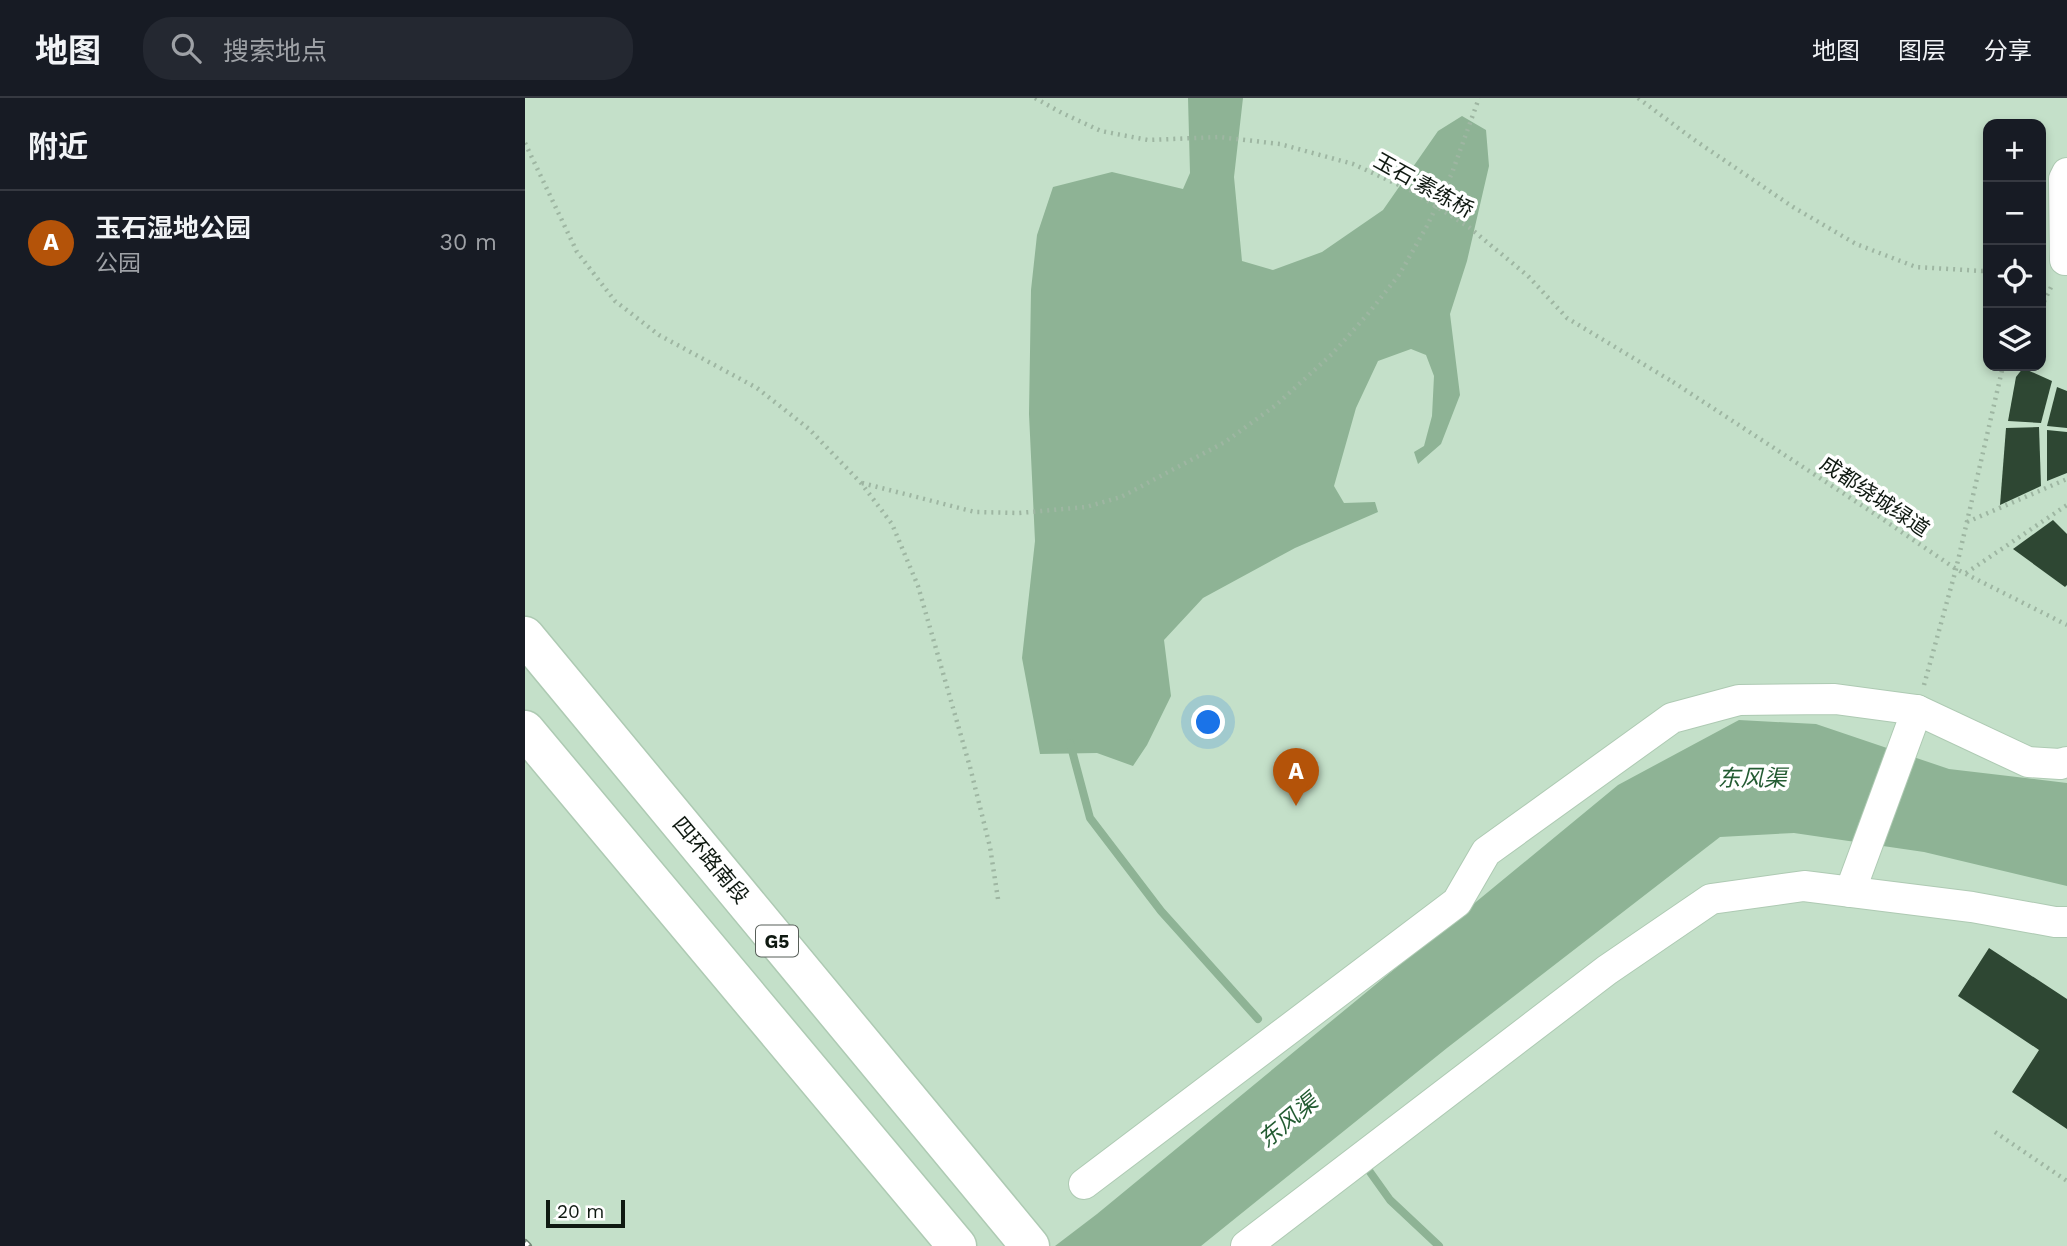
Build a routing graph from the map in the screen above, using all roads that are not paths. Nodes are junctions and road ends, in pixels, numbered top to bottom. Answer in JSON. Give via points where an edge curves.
{"nodes":[{"id":1,"x":2067,"y":173,"type":"edge"},
{"id":2,"x":2065,"y":260,"type":"dead end"},
{"id":3,"x":525,"y":636,"type":"edge"},
{"id":4,"x":1917,"y":709,"type":"junction"},
{"id":5,"x":525,"y":730,"type":"edge"},
{"id":6,"x":2067,"y":762,"type":"edge"},
{"id":7,"x":1850,"y":892,"type":"junction"},
{"id":8,"x":2067,"y":922,"type":"edge"},
{"id":9,"x":1083,"y":1184,"type":"dead end"},
{"id":10,"x":957,"y":1246,"type":"edge"},
{"id":11,"x":1030,"y":1246,"type":"edge"},
{"id":12,"x":1246,"y":1246,"type":"edge"}],
"edges":[{"from":1,"to":2,"type":"lane"},
{"from":3,"to":11,"type":"highway","name":"四环路南段","number":"G5"},
{"from":4,"to":6,"type":"lane","via":[[2028,762]]},
{"from":4,"to":7,"type":"lane"},
{"from":4,"to":9,"type":"lane","via":[[1835,699],[1739,700],[1672,718],[1486,852],[1457,902]]},
{"from":5,"to":10,"type":"highway"},
{"from":7,"to":8,"type":"lane"},
{"from":7,"to":12,"type":"lane","via":[[1804,886],[1711,898],[1607,970]]}]}
